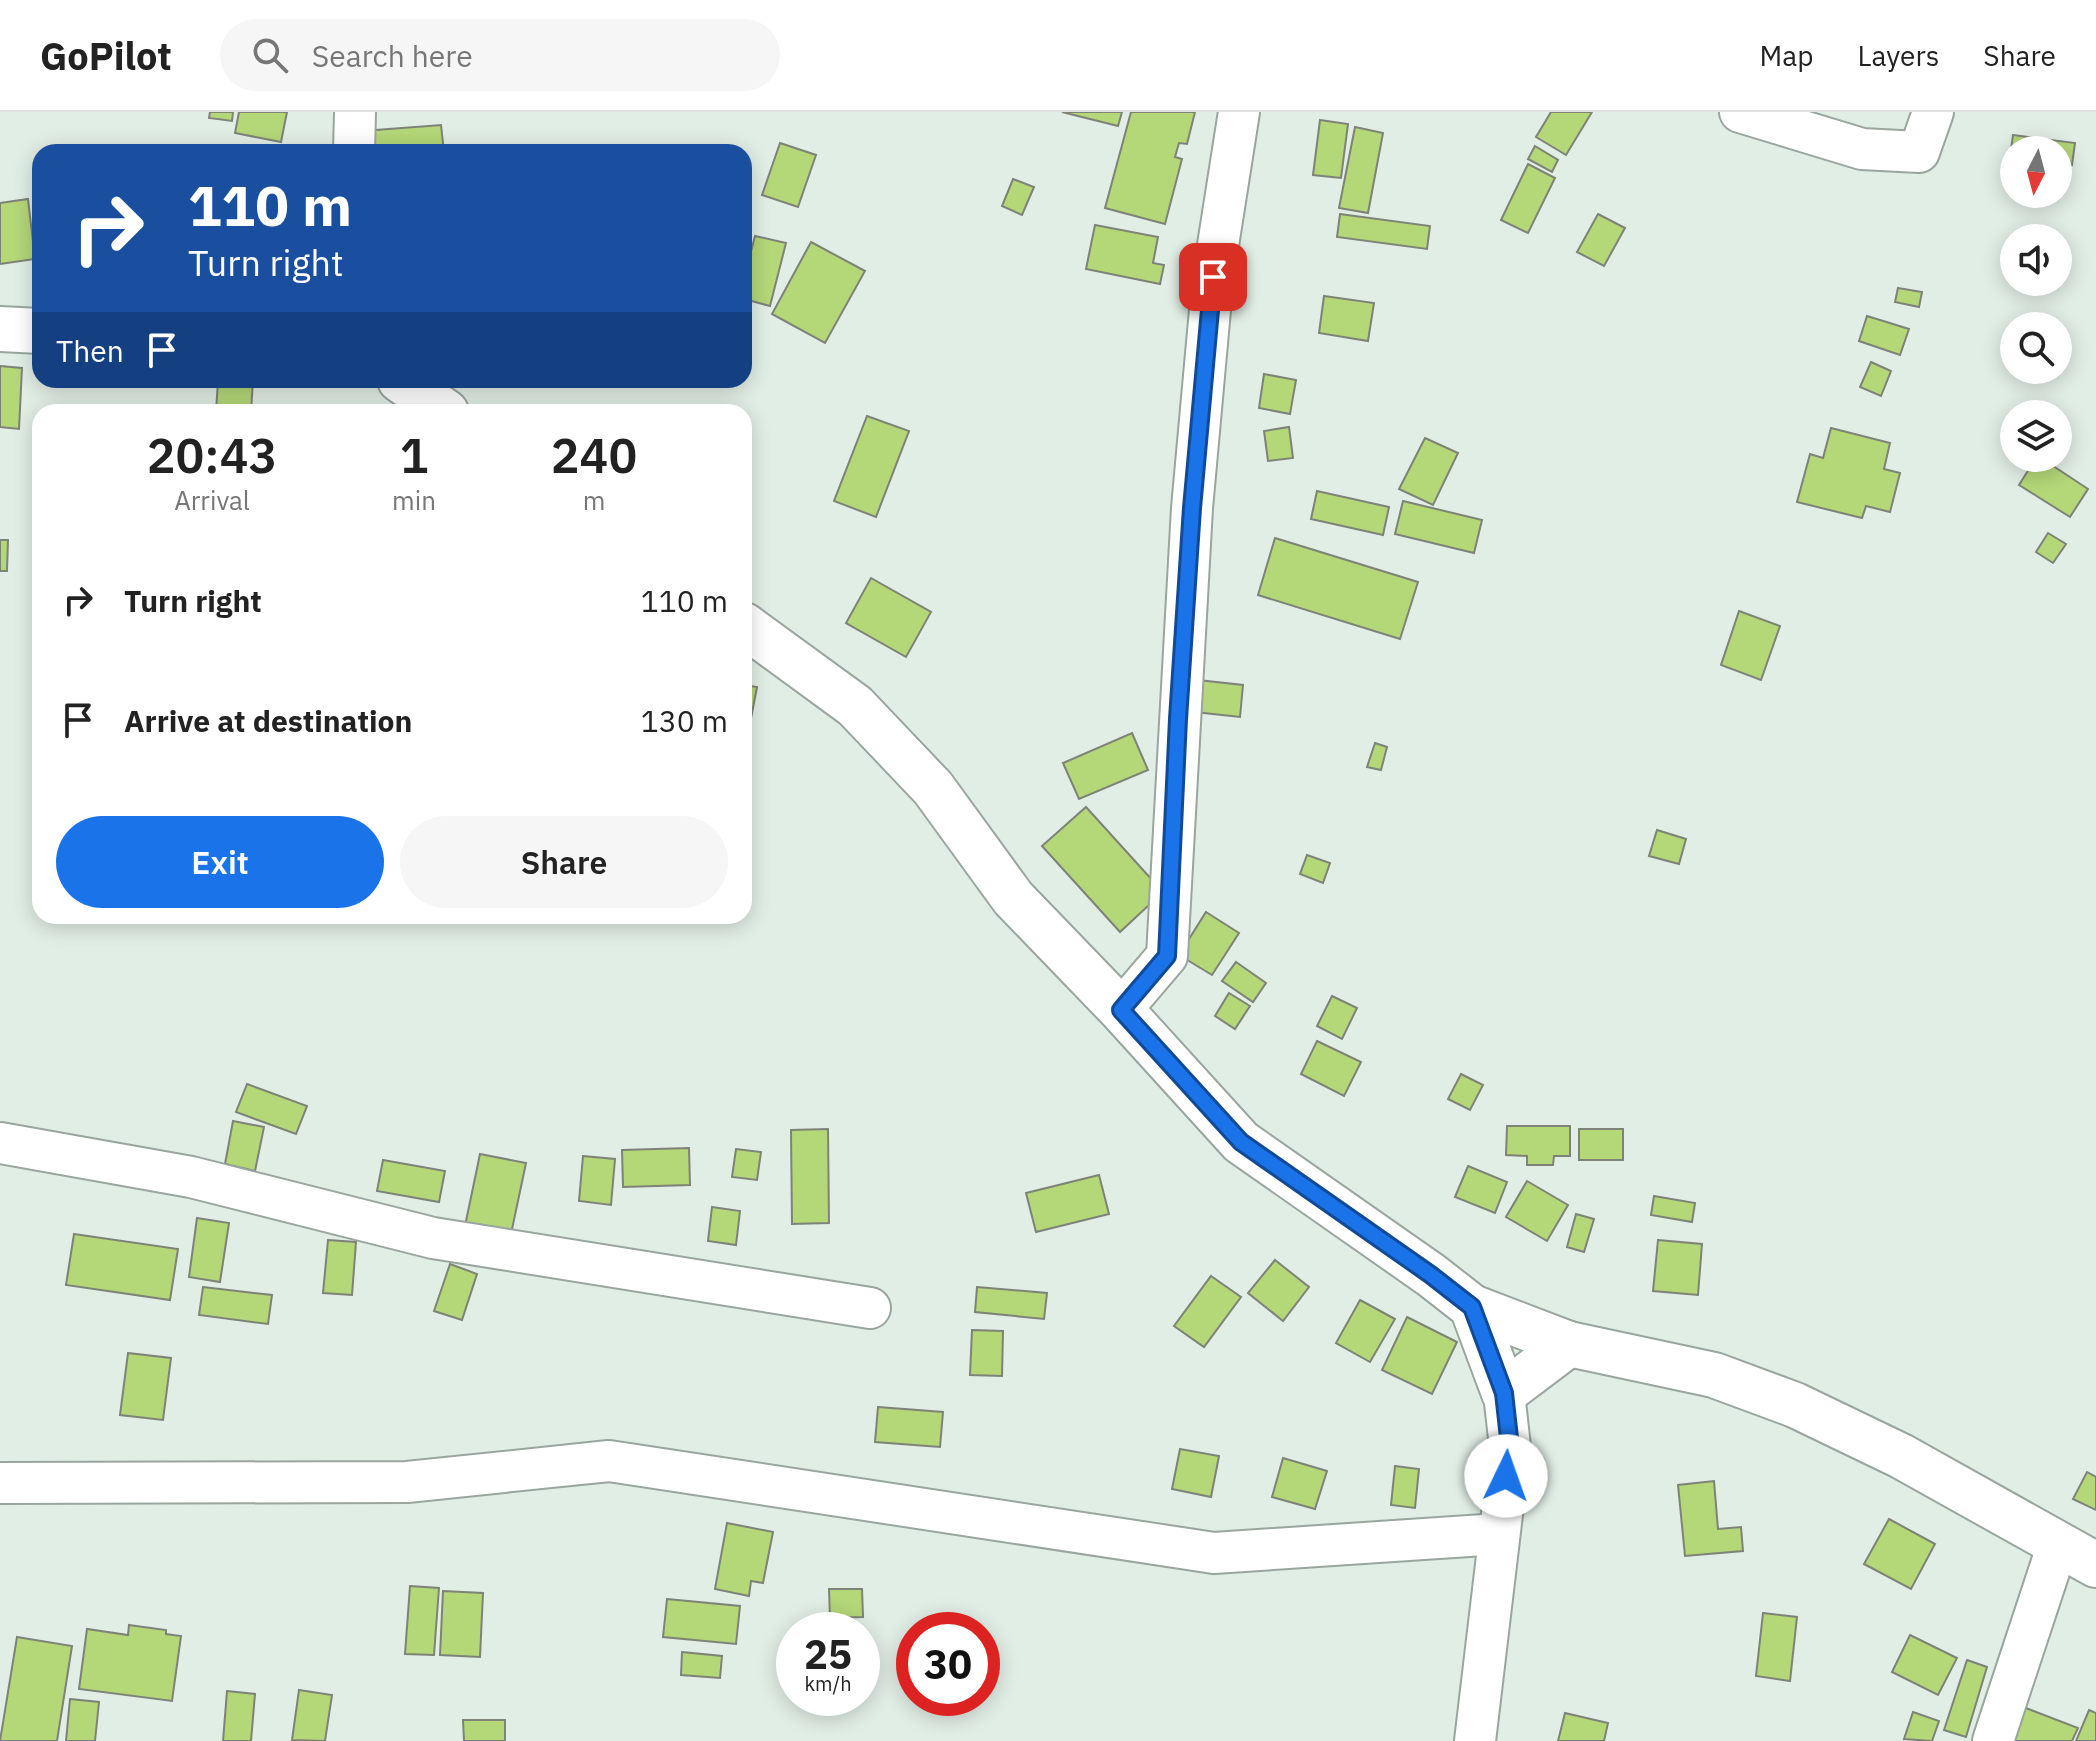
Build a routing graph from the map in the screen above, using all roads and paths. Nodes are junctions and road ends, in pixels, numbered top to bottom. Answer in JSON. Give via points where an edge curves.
{"nodes":[{"id":1,"x":355,"y":112,"type":"edge"},
{"id":2,"x":1239,"y":112,"type":"edge"},
{"id":3,"x":1740,"y":112,"type":"edge"},
{"id":4,"x":1933,"y":112,"type":"edge"},
{"id":5,"x":354,"y":144,"type":"edge"},
{"id":6,"x":0,"y":329,"type":"edge"},
{"id":7,"x":32,"y":331,"type":"edge"},
{"id":8,"x":412,"y":388,"type":"edge"},
{"id":9,"x":434,"y":404,"type":"edge"},
{"id":10,"x":752,"y":631,"type":"edge"},
{"id":11,"x":1121,"y":1010,"type":"junction"},
{"id":12,"x":0,"y":1143,"type":"edge"},
{"id":13,"x":1472,"y":1307,"type":"junction"},
{"id":14,"x":870,"y":1308,"type":"dead end"},
{"id":15,"x":1569,"y":1344,"type":"junction"},
{"id":16,"x":1504,"y":1393,"type":"junction"},
{"id":17,"x":0,"y":1483,"type":"edge"},
{"id":18,"x":1499,"y":1534,"type":"junction"},
{"id":19,"x":2058,"y":1544,"type":"junction"},
{"id":20,"x":2096,"y":1565,"type":"edge"},
{"id":21,"x":1475,"y":1741,"type":"edge"},
{"id":22,"x":1993,"y":1741,"type":"edge"}],
"edges":[{"from":1,"to":5,"type":"street"},
{"from":2,"to":11,"type":"street","via":[[1213,277],[1192,508],[1167,956]]},
{"from":3,"to":4,"type":"street","via":[[1862,149],[1919,152]]},
{"from":6,"to":7,"type":"street"},
{"from":8,"to":9,"type":"street"},
{"from":10,"to":11,"type":"street","via":[[855,706],[933,788],[1013,898]]},
{"from":11,"to":13,"type":"street","via":[[1241,1142]]},
{"from":12,"to":14,"type":"street","via":[[191,1177],[433,1238]]},
{"from":13,"to":15,"type":"street"},
{"from":13,"to":16,"type":"street"},
{"from":15,"to":16,"type":"street"},
{"from":15,"to":19,"type":"street","via":[[1714,1375],[1795,1405],[1901,1456]]},
{"from":16,"to":18,"type":"street","via":[[1510,1447]]},
{"from":17,"to":18,"type":"street","via":[[407,1482],[609,1461],[1214,1553]]},
{"from":18,"to":21,"type":"street"},
{"from":19,"to":20,"type":"street"},
{"from":19,"to":22,"type":"street"}]}
